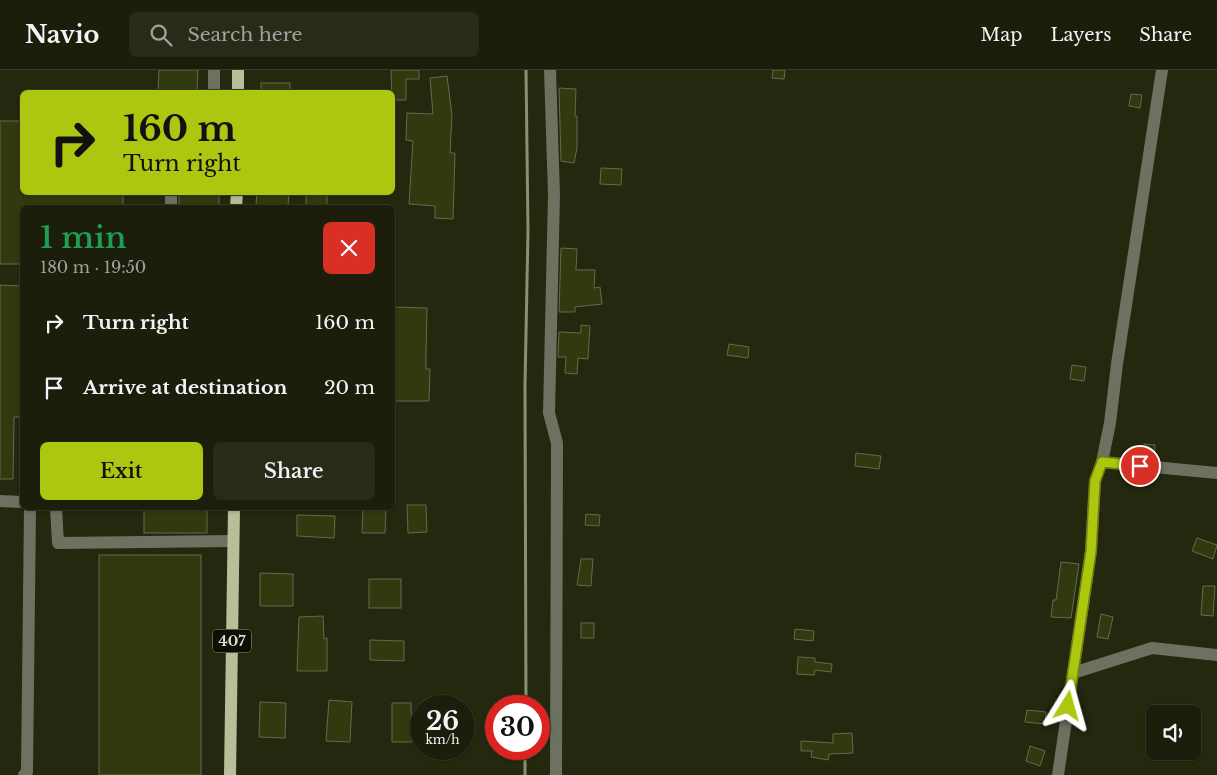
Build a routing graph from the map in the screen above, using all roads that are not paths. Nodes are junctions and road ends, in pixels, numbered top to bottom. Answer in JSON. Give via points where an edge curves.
{"nodes":[{"id":1,"x":214,"y":70,"type":"edge"},
{"id":2,"x":238,"y":70,"type":"edge"},
{"id":3,"x":550,"y":70,"type":"edge"},
{"id":4,"x":1162,"y":70,"type":"edge"},
{"id":5,"x":214,"y":90,"type":"edge"},
{"id":6,"x":238,"y":90,"type":"edge"},
{"id":7,"x":1102,"y":462,"type":"junction"},
{"id":8,"x":1217,"y":473,"type":"edge"},
{"id":9,"x":0,"y":501,"type":"edge"},
{"id":10,"x":20,"y":502,"type":"edge"},
{"id":11,"x":30,"y":510,"type":"edge"},
{"id":12,"x":56,"y":510,"type":"edge"},
{"id":13,"x":234,"y":510,"type":"edge"},
{"id":14,"x":233,"y":542,"type":"junction"},
{"id":15,"x":1217,"y":655,"type":"edge"},
{"id":16,"x":1073,"y":673,"type":"junction"},
{"id":17,"x":24,"y":775,"type":"edge"},
{"id":18,"x":230,"y":775,"type":"edge"},
{"id":19,"x":556,"y":775,"type":"edge"},
{"id":20,"x":1058,"y":775,"type":"edge"}],
"edges":[{"from":1,"to":5,"type":"street"},
{"from":2,"to":6,"type":"main road"},
{"from":3,"to":19,"type":"street","via":[[554,195],[549,414],[557,443]]},
{"from":4,"to":7,"type":"street"},
{"from":7,"to":8,"type":"street"},
{"from":7,"to":16,"type":"street","via":[[1095,481],[1091,551]]},
{"from":9,"to":10,"type":"street"},
{"from":11,"to":17,"type":"street","via":[[27,772]]},
{"from":12,"to":14,"type":"street","via":[[58,543]]},
{"from":13,"to":14,"type":"main road","number":"407"},
{"from":14,"to":18,"type":"main road","number":"407"},
{"from":15,"to":16,"type":"street","via":[[1152,648]]},
{"from":16,"to":20,"type":"street"}]}
